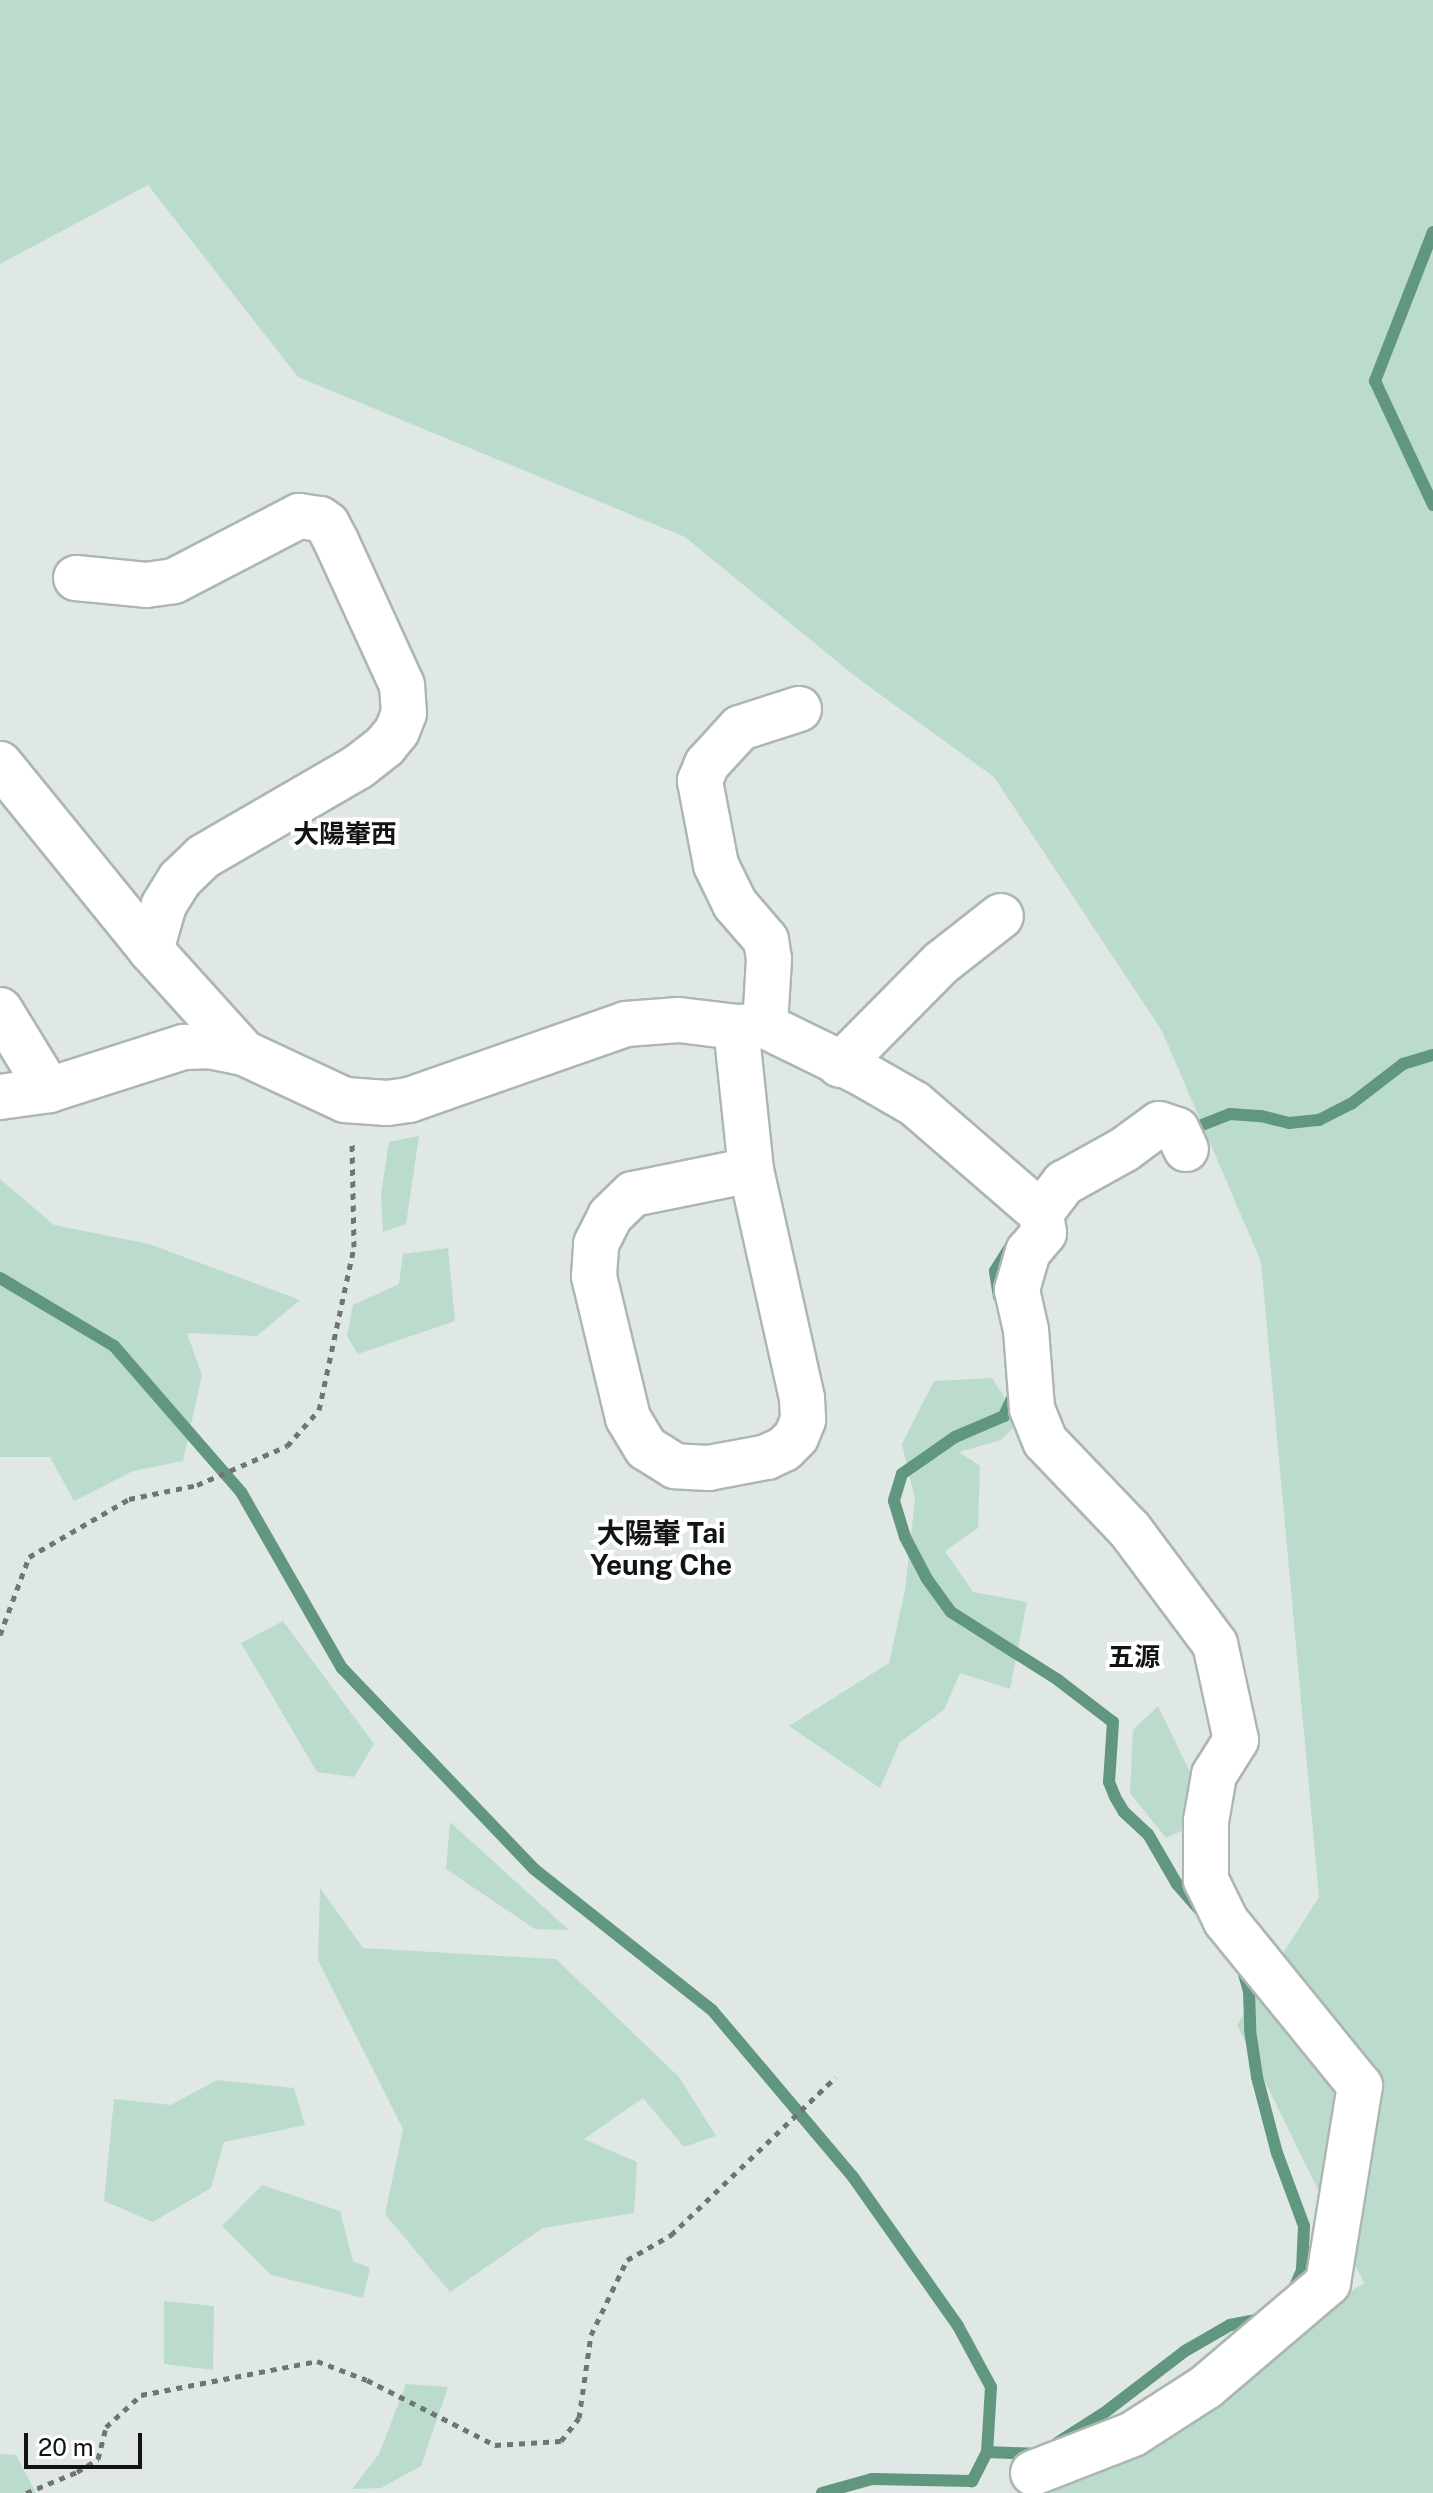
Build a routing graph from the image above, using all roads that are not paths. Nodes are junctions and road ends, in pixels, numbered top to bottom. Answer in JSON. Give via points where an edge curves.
{"nodes":[{"id":1,"x":76,"y":578,"type":"dead end"},
{"id":2,"x":799,"y":709,"type":"dead end"},
{"id":3,"x":0,"y":764,"type":"edge"},
{"id":4,"x":1001,"y":916,"type":"dead end"},
{"id":5,"x":151,"y":950,"type":"junction"},
{"id":6,"x":0,"y":1010,"type":"edge"},
{"id":7,"x":750,"y":1027,"type":"junction"},
{"id":8,"x":244,"y":1053,"type":"junction"},
{"id":9,"x":840,"y":1065,"type":"junction"},
{"id":10,"x":49,"y":1090,"type":"junction"},
{"id":11,"x":0,"y":1097,"type":"edge"},
{"id":12,"x":1186,"y":1149,"type":"dead end"},
{"id":13,"x":751,"y":1170,"type":"junction"},
{"id":14,"x":1041,"y":1213,"type":"junction"},
{"id":15,"x":1033,"y":2473,"type":"dead end"}],
"edges":[{"from":1,"to":5,"type":"street","via":[[146,585],[174,581],[299,516],[320,519],[336,541],[402,685],[404,713],[385,746],[203,857],[164,905]]},
{"from":2,"to":7,"type":"street","via":[[740,728],[707,764],[700,781],[716,865],[735,904],[766,940],[769,959]]},
{"from":3,"to":5,"type":"street"},
{"from":4,"to":9,"type":"street","via":[[941,963]]},
{"from":5,"to":8,"type":"street"},
{"from":6,"to":10,"type":"street"},
{"from":7,"to":8,"type":"street","via":[[679,1020],[626,1024],[409,1100],[367,1103],[345,1100]]},
{"from":7,"to":9,"type":"street"},
{"from":7,"to":13,"type":"street"},
{"from":8,"to":10,"type":"street","via":[[184,1047]]},
{"from":9,"to":14,"type":"street","via":[[915,1104]]},
{"from":10,"to":11,"type":"street"},
{"from":12,"to":14,"type":"street","via":[[1177,1130],[1159,1124],[1064,1183]]},
{"from":13,"to":13,"type":"street","via":[[633,1194],[610,1216],[596,1244],[594,1276],[628,1418],[646,1448],[675,1466],[709,1468],[767,1457],[790,1443],[803,1420]]},
{"from":14,"to":15,"type":"street","via":[[1044,1233],[1028,1252],[1017,1290],[1035,1423],[1045,1441],[1130,1530],[1215,1644],[1236,1740],[1214,1775],[1206,1821],[1206,1880],[1226,1921],[1360,2086],[1328,2283],[1206,2387],[1133,2434]]}]}
